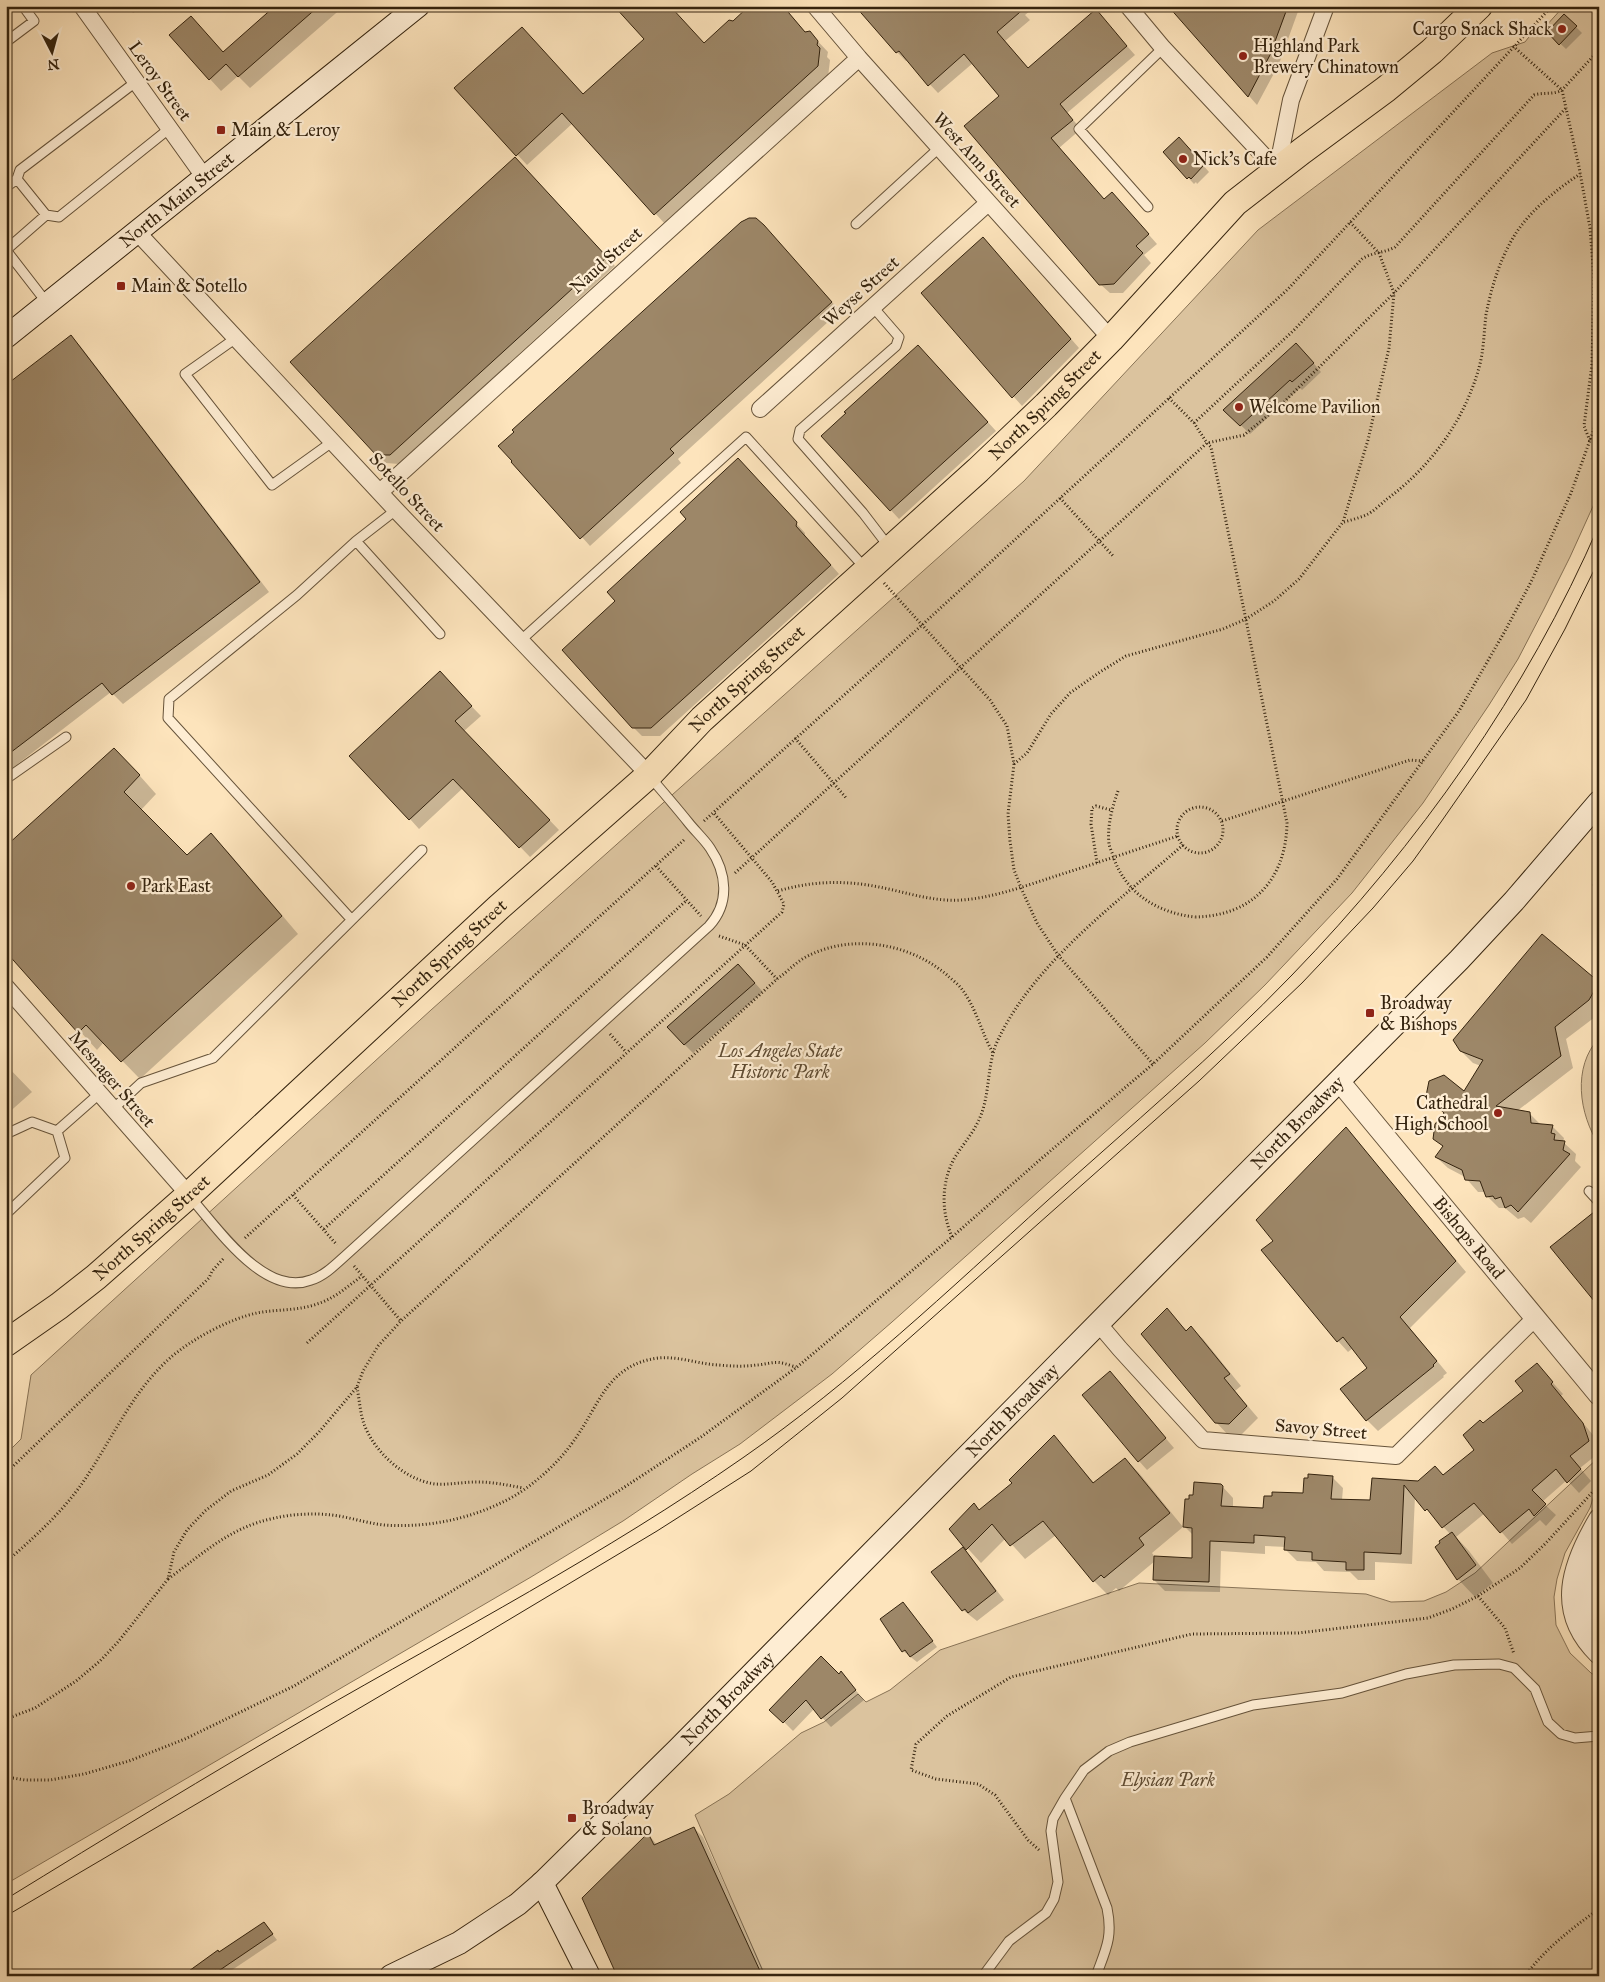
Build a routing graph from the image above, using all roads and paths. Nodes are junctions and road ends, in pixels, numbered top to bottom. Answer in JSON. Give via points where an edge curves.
{"nodes":[{"id":1,"x":23,"y":6,"type":"edge"},
{"id":2,"x":82,"y":6,"type":"edge"},
{"id":3,"x":418,"y":6,"type":"edge"},
{"id":4,"x":815,"y":6,"type":"edge"},
{"id":5,"x":1128,"y":6,"type":"edge"},
{"id":6,"x":1326,"y":6,"type":"edge"},
{"id":7,"x":1479,"y":6,"type":"edge"},
{"id":8,"x":1552,"y":6,"type":"edge"},
{"id":9,"x":6,"y":42,"type":"edge"},
{"id":10,"x":1513,"y":46,"type":"junction"},
{"id":11,"x":1164,"y":48,"type":"junction"},
{"id":12,"x":1599,"y":50,"type":"edge"},
{"id":13,"x":859,"y":58,"type":"junction"},
{"id":14,"x":137,"y":81,"type":"junction"},
{"id":15,"x":1562,"y":90,"type":"junction"},
{"id":16,"x":1567,"y":110,"type":"junction"},
{"id":17,"x":170,"y":128,"type":"junction"},
{"id":18,"x":940,"y":148,"type":"junction"},
{"id":19,"x":1277,"y":170,"type":"junction"},
{"id":20,"x":19,"y":174,"type":"junction"},
{"id":21,"x":1580,"y":174,"type":"junction"},
{"id":22,"x":205,"y":178,"type":"junction"},
{"id":23,"x":6,"y":187,"type":"edge"},
{"id":24,"x":988,"y":203,"type":"junction"},
{"id":25,"x":1148,"y":207,"type":"dead end"},
{"id":26,"x":46,"y":215,"type":"junction"},
{"id":27,"x":1350,"y":222,"type":"junction"},
{"id":28,"x":856,"y":224,"type":"dead end"},
{"id":29,"x":137,"y":232,"type":"junction"},
{"id":30,"x":6,"y":250,"type":"edge"},
{"id":31,"x":1379,"y":253,"type":"junction"},
{"id":32,"x":1394,"y":293,"type":"junction"},
{"id":33,"x":48,"y":305,"type":"junction"},
{"id":34,"x":873,"y":307,"type":"junction"},
{"id":35,"x":6,"y":337,"type":"edge"},
{"id":36,"x":236,"y":338,"type":"junction"},
{"id":37,"x":1111,"y":339,"type":"junction"},
{"id":38,"x":1169,"y":398,"type":"junction"},
{"id":39,"x":760,"y":409,"type":"dead end"},
{"id":40,"x":1599,"y":415,"type":"edge"},
{"id":41,"x":1194,"y":423,"type":"junction"},
{"id":42,"x":332,"y":442,"type":"junction"},
{"id":43,"x":1590,"y":442,"type":"junction"},
{"id":44,"x":1207,"y":443,"type":"junction"},
{"id":45,"x":380,"y":492,"type":"junction"},
{"id":46,"x":1060,"y":498,"type":"junction"},
{"id":47,"x":396,"y":510,"type":"junction"},
{"id":48,"x":1343,"y":522,"type":"junction"},
{"id":49,"x":356,"y":541,"type":"junction"},
{"id":50,"x":1100,"y":541,"type":"junction"},
{"id":51,"x":891,"y":549,"type":"junction"},
{"id":52,"x":1114,"y":556,"type":"dead end"},
{"id":53,"x":868,"y":569,"type":"junction"},
{"id":54,"x":1246,"y":619,"type":"junction"},
{"id":55,"x":922,"y":625,"type":"junction"},
{"id":56,"x":440,"y":634,"type":"dead end"},
{"id":57,"x":520,"y":641,"type":"junction"},
{"id":58,"x":961,"y":668,"type":"junction"},
{"id":59,"x":66,"y":737,"type":"dead end"},
{"id":60,"x":795,"y":738,"type":"junction"},
{"id":61,"x":1423,"y":761,"type":"junction"},
{"id":62,"x":1014,"y":764,"type":"junction"},
{"id":63,"x":649,"y":775,"type":"junction"},
{"id":64,"x":6,"y":780,"type":"edge"},
{"id":65,"x":834,"y":783,"type":"junction"},
{"id":66,"x":1118,"y":791,"type":"dead end"},
{"id":67,"x":848,"y":799,"type":"dead end"},
{"id":68,"x":1283,"y":800,"type":"junction"},
{"id":69,"x":1599,"y":802,"type":"edge"},
{"id":70,"x":1111,"y":810,"type":"junction"},
{"id":71,"x":714,"y":812,"type":"junction"},
{"id":72,"x":704,"y":821,"type":"dead end"},
{"id":73,"x":1222,"y":821,"type":"junction"},
{"id":74,"x":1178,"y":836,"type":"junction"},
{"id":75,"x":686,"y":838,"type":"dead end"},
{"id":76,"x":1183,"y":845,"type":"junction"},
{"id":77,"x":422,"y":850,"type":"dead end"},
{"id":78,"x":752,"y":858,"type":"junction"},
{"id":79,"x":1097,"y":863,"type":"junction"},
{"id":80,"x":656,"y":866,"type":"junction"},
{"id":81,"x":723,"y":878,"type":"junction"},
{"id":82,"x":1020,"y":888,"type":"junction"},
{"id":83,"x":778,"y":891,"type":"junction"},
{"id":84,"x":687,"y":900,"type":"junction"},
{"id":85,"x":701,"y":916,"type":"dead end"},
{"id":86,"x":351,"y":919,"type":"junction"},
{"id":87,"x":718,"y":935,"type":"dead end"},
{"id":88,"x":745,"y":945,"type":"junction"},
{"id":89,"x":1058,"y":955,"type":"junction"},
{"id":90,"x":777,"y":979,"type":"junction"},
{"id":91,"x":6,"y":987,"type":"edge"},
{"id":92,"x":609,"y":1032,"type":"dead end"},
{"id":93,"x":626,"y":1052,"type":"junction"},
{"id":94,"x":993,"y":1053,"type":"junction"},
{"id":95,"x":1153,"y":1064,"type":"junction"},
{"id":96,"x":1340,"y":1082,"type":"junction"},
{"id":97,"x":99,"y":1094,"type":"junction"},
{"id":98,"x":112,"y":1110,"type":"junction"},
{"id":99,"x":57,"y":1132,"type":"junction"},
{"id":100,"x":6,"y":1134,"type":"edge"},
{"id":101,"x":1589,"y":1192,"type":"dead end"},
{"id":102,"x":189,"y":1195,"type":"junction"},
{"id":103,"x":293,"y":1195,"type":"junction"},
{"id":104,"x":1599,"y":1202,"type":"edge"},
{"id":105,"x":6,"y":1214,"type":"edge"},
{"id":106,"x":324,"y":1229,"type":"junction"},
{"id":107,"x":246,"y":1237,"type":"dead end"},
{"id":108,"x":952,"y":1238,"type":"junction"},
{"id":109,"x":337,"y":1245,"type":"dead end"},
{"id":110,"x":226,"y":1256,"type":"dead end"},
{"id":111,"x":354,"y":1266,"type":"dead end"},
{"id":112,"x":362,"y":1276,"type":"junction"},
{"id":113,"x":371,"y":1286,"type":"junction"},
{"id":114,"x":1535,"y":1318,"type":"junction"},
{"id":115,"x":401,"y":1321,"type":"junction"},
{"id":116,"x":1098,"y":1323,"type":"junction"},
{"id":117,"x":6,"y":1343,"type":"edge"},
{"id":118,"x":307,"y":1343,"type":"dead end"},
{"id":119,"x":797,"y":1368,"type":"junction"},
{"id":120,"x":357,"y":1387,"type":"junction"},
{"id":121,"x":1599,"y":1395,"type":"edge"},
{"id":122,"x":6,"y":1473,"type":"edge"},
{"id":123,"x":1599,"y":1485,"type":"edge"},
{"id":124,"x":523,"y":1489,"type":"junction"},
{"id":125,"x":1599,"y":1519,"type":"edge"},
{"id":126,"x":1599,"y":1557,"type":"edge"},
{"id":127,"x":6,"y":1562,"type":"edge"},
{"id":128,"x":168,"y":1579,"type":"junction"},
{"id":129,"x":1478,"y":1596,"type":"junction"},
{"id":130,"x":1599,"y":1628,"type":"edge"},
{"id":131,"x":1599,"y":1654,"type":"edge"},
{"id":132,"x":1514,"y":1668,"type":"junction"},
{"id":133,"x":6,"y":1719,"type":"edge"},
{"id":134,"x":1599,"y":1736,"type":"edge"},
{"id":135,"x":6,"y":1777,"type":"edge"},
{"id":136,"x":1064,"y":1798,"type":"junction"},
{"id":137,"x":1054,"y":1855,"type":"junction"},
{"id":138,"x":542,"y":1883,"type":"junction"},
{"id":139,"x":1599,"y":1909,"type":"edge"},
{"id":140,"x":391,"y":1976,"type":"edge"},
{"id":141,"x":589,"y":1976,"type":"edge"},
{"id":142,"x":983,"y":1976,"type":"edge"},
{"id":143,"x":1096,"y":1976,"type":"edge"},
{"id":144,"x":1525,"y":1976,"type":"edge"}],
"edges":[{"from":1,"to":9,"type":"lane","via":[[34,21]]},
{"from":2,"to":14,"type":"street","name":"Leroy Street"},
{"from":3,"to":22,"type":"main road","name":"North Main Street"},
{"from":4,"to":13,"type":"street","name":"West Ann Street"},
{"from":5,"to":11,"type":"street"},
{"from":6,"to":19,"type":"street","via":[[1291,100]]},
{"from":7,"to":19,"type":"main road","name":"North Spring Street","via":[[1386,89]]},
{"from":8,"to":10,"type":"path"},
{"from":10,"to":15,"type":"path"},
{"from":10,"to":27,"type":"path"},
{"from":11,"to":19,"type":"street"},
{"from":11,"to":25,"type":"lane","via":[[1079,129]]},
{"from":12,"to":15,"type":"path"},
{"from":13,"to":18,"type":"street","name":"West Ann Street"},
{"from":13,"to":45,"type":"street","name":"Naud Street"},
{"from":14,"to":17,"type":"street","name":"Leroy Street"},
{"from":14,"to":20,"type":"lane"},
{"from":15,"to":16,"type":"path"},
{"from":15,"to":31,"type":"path","via":[[1534,96],[1395,247]]},
{"from":16,"to":21,"type":"path"},
{"from":16,"to":32,"type":"path"},
{"from":17,"to":22,"type":"street","name":"Leroy Street"},
{"from":17,"to":26,"type":"lane","via":[[59,217]]},
{"from":18,"to":24,"type":"street","name":"West Ann Street"},
{"from":18,"to":28,"type":"lane"},
{"from":19,"to":37,"type":"main road","name":"North Spring Street","via":[[1235,203]]},
{"from":20,"to":23,"type":"lane"},
{"from":20,"to":26,"type":"lane"},
{"from":21,"to":43,"type":"path","via":[[1590,228],[1594,279],[1592,364],[1584,426]]},
{"from":21,"to":48,"type":"path","via":[[1556,190],[1516,232],[1503,259],[1486,316],[1480,365],[1468,397],[1442,446],[1398,491],[1366,515]]},
{"from":22,"to":29,"type":"main road","name":"North Main Street"},
{"from":24,"to":34,"type":"street","name":"Weyse Street"},
{"from":24,"to":37,"type":"street","name":"West Ann Street"},
{"from":26,"to":30,"type":"lane"},
{"from":27,"to":31,"type":"path"},
{"from":27,"to":38,"type":"path","via":[[1288,289]]},
{"from":29,"to":33,"type":"main road","name":"North Main Street"},
{"from":29,"to":36,"type":"street","name":"Sotello Street"},
{"from":30,"to":33,"type":"lane"},
{"from":31,"to":32,"type":"path"},
{"from":31,"to":41,"type":"path","via":[[1362,259],[1294,330]]},
{"from":32,"to":44,"type":"path","via":[[1282,404],[1244,435]]},
{"from":32,"to":48,"type":"path","via":[[1389,348],[1368,440]]},
{"from":33,"to":35,"type":"main road","name":"North Main Street"},
{"from":34,"to":39,"type":"street","name":"Weyse Street"},
{"from":34,"to":51,"type":"lane","via":[[899,337],[896,346],[800,430],[798,439]]},
{"from":36,"to":42,"type":"street","name":"Sotello Street"},
{"from":36,"to":42,"type":"lane","via":[[185,374],[272,485]]},
{"from":37,"to":51,"type":"main road","name":"North Spring Street","via":[[978,470]]},
{"from":38,"to":41,"type":"path"},
{"from":38,"to":46,"type":"path"},
{"from":40,"to":43,"type":"path"},
{"from":41,"to":44,"type":"path"},
{"from":42,"to":45,"type":"street","name":"Sotello Street"},
{"from":43,"to":61,"type":"path","via":[[1572,493],[1532,580],[1459,711]]},
{"from":44,"to":50,"type":"path"},
{"from":44,"to":54,"type":"path","via":[[1212,447]]},
{"from":45,"to":47,"type":"street","name":"Sotello Street"},
{"from":46,"to":50,"type":"path"},
{"from":46,"to":55,"type":"path"},
{"from":47,"to":49,"type":"lane"},
{"from":47,"to":57,"type":"street","name":"Sotello Street"},
{"from":48,"to":54,"type":"path","via":[[1299,579]]},
{"from":49,"to":56,"type":"lane"},
{"from":49,"to":86,"type":"lane","via":[[296,595],[169,698],[168,718]]},
{"from":50,"to":52,"type":"path"},
{"from":50,"to":58,"type":"path"},
{"from":51,"to":53,"type":"main road","name":"North Spring Street"},
{"from":53,"to":55,"type":"path"},
{"from":53,"to":57,"type":"lane","via":[[746,437]]},
{"from":53,"to":63,"type":"main road","name":"North Spring Street","via":[[702,719]]},
{"from":54,"to":62,"type":"path","via":[[1223,630],[1126,656],[1100,672],[1070,693],[1051,714],[1027,753]]},
{"from":54,"to":68,"type":"path"},
{"from":55,"to":58,"type":"path"},
{"from":55,"to":60,"type":"path"},
{"from":57,"to":63,"type":"street","name":"Sotello Street"},
{"from":58,"to":62,"type":"path","via":[[990,700],[1007,726]]},
{"from":58,"to":65,"type":"path"},
{"from":59,"to":64,"type":"lane"},
{"from":60,"to":65,"type":"path"},
{"from":60,"to":71,"type":"path"},
{"from":61,"to":68,"type":"path","via":[[1410,760]]},
{"from":61,"to":95,"type":"path","via":[[1337,878],[1267,957]]},
{"from":62,"to":82,"type":"path","via":[[1008,814],[1014,870]]},
{"from":63,"to":81,"type":"lane","via":[[710,847]]},
{"from":63,"to":102,"type":"main road","name":"North Spring Street","via":[[498,908]]},
{"from":65,"to":67,"type":"path"},
{"from":65,"to":78,"type":"path"},
{"from":66,"to":70,"type":"path","bridge":true},
{"from":68,"to":70,"type":"path","bridge":true,"via":[[1286,844],[1269,883],[1253,899],[1231,911],[1194,917],[1160,909],[1138,895],[1119,872],[1109,846]]},
{"from":68,"to":73,"type":"path"},
{"from":69,"to":96,"type":"main road","name":"North Broadway","via":[[1514,901]]},
{"from":70,"to":79,"type":"path","via":[[1092,808]]},
{"from":71,"to":72,"type":"path"},
{"from":71,"to":78,"type":"path"},
{"from":73,"to":74,"type":"path","via":[[1206,808],[1190,810],[1180,820]]},
{"from":73,"to":76,"type":"path","via":[[1222,836],[1215,848],[1202,853],[1188,850]]},
{"from":74,"to":76,"type":"path"},
{"from":74,"to":79,"type":"path"},
{"from":75,"to":80,"type":"path"},
{"from":76,"to":89,"type":"path"},
{"from":77,"to":86,"type":"lane"},
{"from":78,"to":81,"type":"path"},
{"from":78,"to":83,"type":"path"},
{"from":79,"to":82,"type":"path"},
{"from":80,"to":84,"type":"path"},
{"from":80,"to":103,"type":"path"},
{"from":81,"to":102,"type":"lane","via":[[722,906],[718,917],[709,926],[325,1273],[295,1283],[280,1282],[265,1275],[235,1248]]},
{"from":82,"to":83,"type":"path","via":[[959,900],[932,899],[843,881],[817,882]]},
{"from":82,"to":89,"type":"path"},
{"from":83,"to":88,"type":"path","via":[[784,904],[782,912]]},
{"from":84,"to":85,"type":"path"},
{"from":84,"to":106,"type":"path"},
{"from":86,"to":98,"type":"lane","via":[[213,1058],[141,1083]]},
{"from":87,"to":88,"type":"path"},
{"from":88,"to":90,"type":"path"},
{"from":88,"to":93,"type":"path"},
{"from":89,"to":94,"type":"path","via":[[1011,1015]]},
{"from":89,"to":95,"type":"path"},
{"from":90,"to":94,"type":"path","via":[[804,959],[844,945],[871,943],[909,952],[938,968],[960,987]]},
{"from":90,"to":115,"type":"path"},
{"from":91,"to":97,"type":"street","name":"Mesnager Street"},
{"from":92,"to":93,"type":"path"},
{"from":93,"to":113,"type":"path"},
{"from":94,"to":108,"type":"path","via":[[980,1116],[946,1177],[945,1208]]},
{"from":95,"to":108,"type":"path"},
{"from":96,"to":114,"type":"street","name":"Bishops Road"},
{"from":96,"to":116,"type":"main road","name":"North Broadway"},
{"from":97,"to":98,"type":"street","name":"Mesnager Street"},
{"from":97,"to":99,"type":"lane"},
{"from":98,"to":102,"type":"street","name":"Mesnager Street"},
{"from":99,"to":100,"type":"lane","via":[[32,1122]]},
{"from":99,"to":105,"type":"lane","via":[[65,1158]]},
{"from":101,"to":104,"type":"lane"},
{"from":102,"to":117,"type":"main road","name":"North Spring Street","via":[[96,1277]]},
{"from":103,"to":106,"type":"path"},
{"from":103,"to":107,"type":"path"},
{"from":106,"to":109,"type":"path"},
{"from":108,"to":119,"type":"path"},
{"from":110,"to":122,"type":"path","via":[[209,1278]]},
{"from":111,"to":112,"type":"path"},
{"from":112,"to":113,"type":"path"},
{"from":112,"to":127,"type":"path","via":[[318,1304],[255,1313],[232,1322],[199,1337],[170,1358],[139,1390],[88,1475],[64,1505]]},
{"from":113,"to":115,"type":"path"},
{"from":113,"to":118,"type":"path"},
{"from":114,"to":116,"type":"street","name":"Savoy Street","via":[[1396,1456],[1203,1440]]},
{"from":114,"to":121,"type":"street","name":"Bishops Road"},
{"from":115,"to":120,"type":"path","via":[[378,1346]]},
{"from":116,"to":138,"type":"main road","name":"North Broadway"},
{"from":119,"to":124,"type":"path","via":[[780,1362],[734,1366],[679,1358],[657,1358],[638,1364],[622,1372],[606,1387],[575,1440]]},
{"from":119,"to":135,"type":"path","via":[[620,1490],[294,1686],[185,1739],[129,1761],[50,1780]]},
{"from":120,"to":124,"type":"path","via":[[363,1421],[370,1436],[379,1450],[410,1475],[433,1484],[496,1483]]},
{"from":120,"to":128,"type":"path","via":[[297,1454],[268,1475],[231,1491],[205,1511],[187,1530],[174,1552]]},
{"from":123,"to":129,"type":"path","via":[[1520,1568]]},
{"from":124,"to":128,"type":"path","via":[[476,1514],[442,1522],[406,1526],[330,1515],[276,1518],[246,1526],[219,1540]]},
{"from":125,"to":131,"type":"street","via":[[1579,1557],[1572,1584],[1578,1627]]},
{"from":126,"to":130,"type":"street","via":[[1589,1590],[1590,1608]]},
{"from":128,"to":133,"type":"path","via":[[100,1661],[35,1708]]},
{"from":129,"to":132,"type":"path","via":[[1505,1628],[1514,1650]]},
{"from":129,"to":137,"type":"path","via":[[1428,1618],[1298,1633],[1192,1634],[1010,1677],[947,1716],[916,1744],[911,1770],[936,1779],[978,1784],[996,1796],[1028,1840],[1043,1853]]},
{"from":132,"to":134,"type":"lane","via":[[1535,1689],[1548,1722],[1561,1734],[1575,1738]]},
{"from":132,"to":136,"type":"lane","via":[[1499,1664],[1454,1665],[1406,1674],[1342,1693],[1253,1705],[1108,1751],[1084,1770]]},
{"from":136,"to":137,"type":"lane","via":[[1053,1819]]},
{"from":136,"to":143,"type":"lane","via":[[1107,1908],[1109,1941]]},
{"from":137,"to":142,"type":"lane","via":[[1058,1882],[1054,1899],[1046,1912],[1009,1941]]},
{"from":138,"to":140,"type":"main road","name":"North Broadway","via":[[504,1914],[459,1943]]},
{"from":138,"to":141,"type":"main road"},
{"from":139,"to":144,"type":"path","via":[[1536,1961]]}]}
